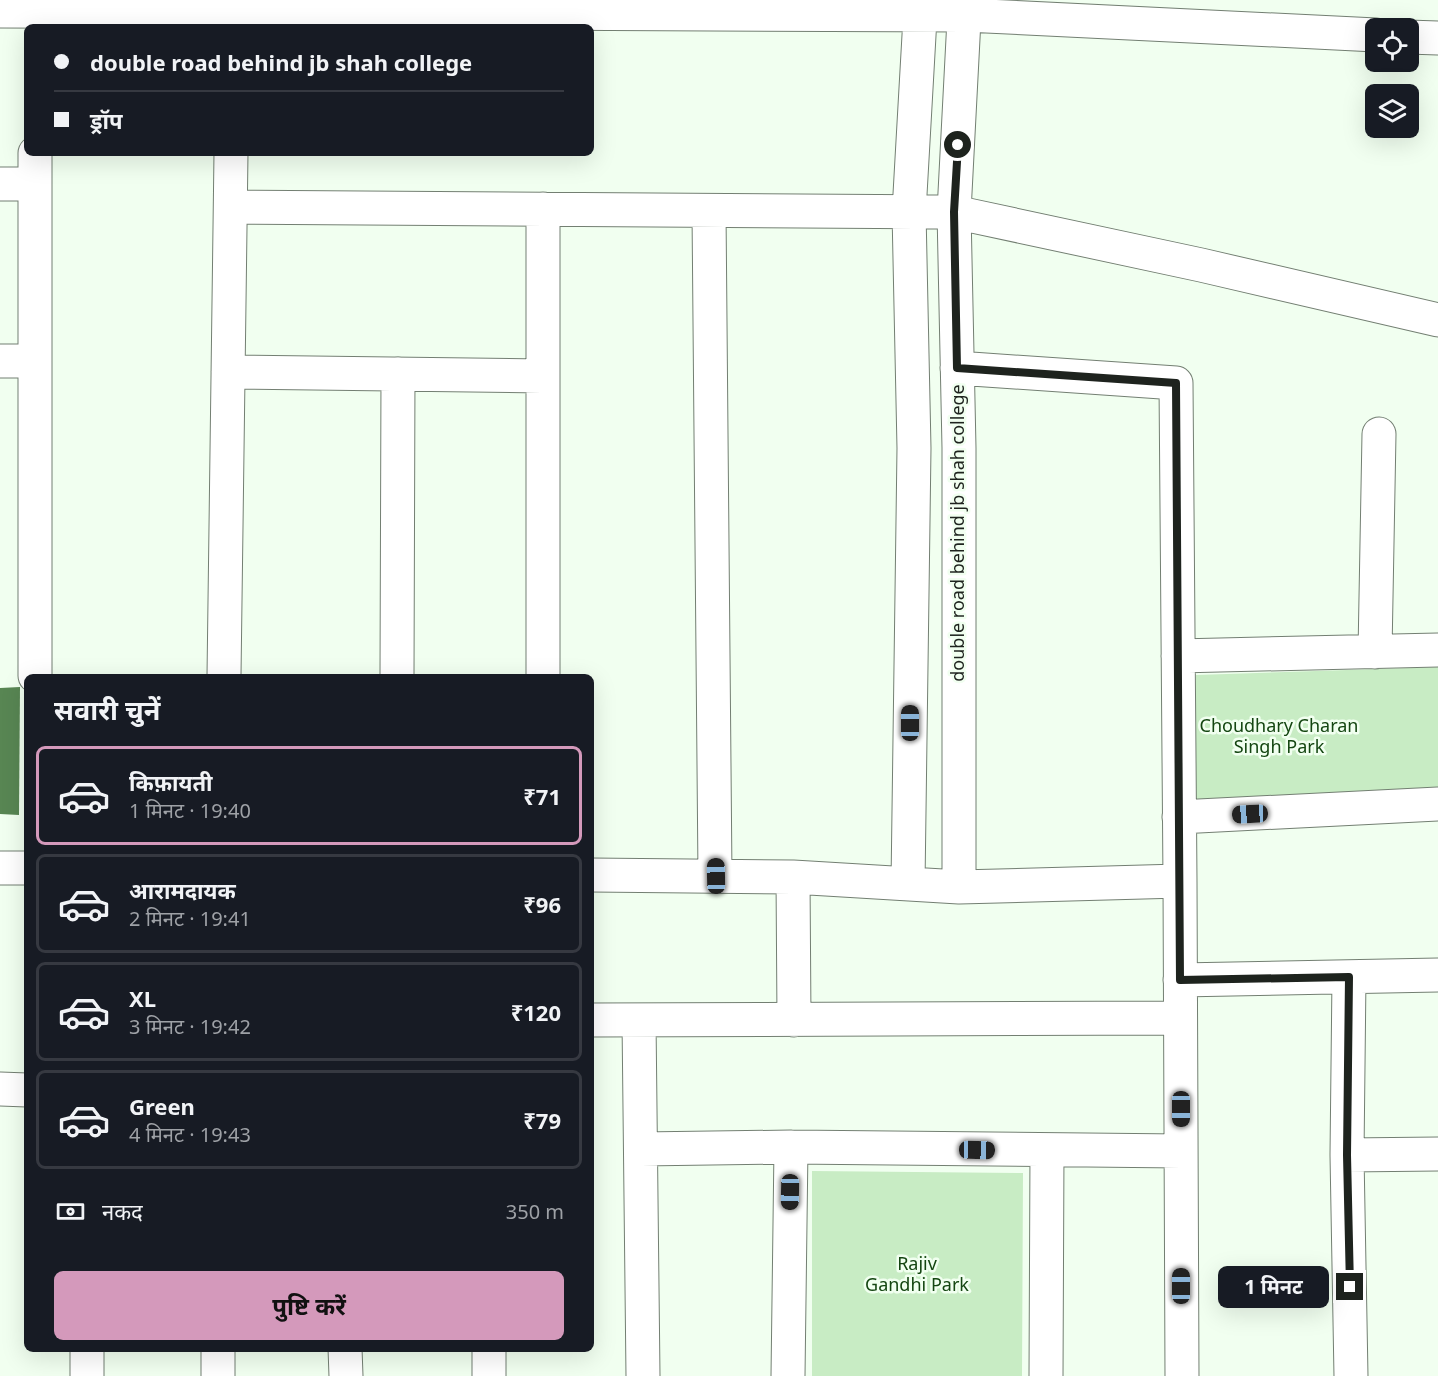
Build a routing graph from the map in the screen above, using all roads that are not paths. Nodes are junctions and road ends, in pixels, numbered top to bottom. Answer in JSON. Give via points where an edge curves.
{"nodes":[{"id":1,"x":920,"y":7,"type":"edge"},
{"id":2,"x":965,"y":7,"type":"edge"},
{"id":3,"x":0,"y":11,"type":"edge"},
{"id":4,"x":36,"y":13,"type":"edge"},
{"id":5,"x":233,"y":19,"type":"edge"},
{"id":6,"x":1365,"y":34,"type":"edge"},
{"id":7,"x":1419,"y":37,"type":"edge"},
{"id":8,"x":1438,"y":38,"type":"edge"},
{"id":9,"x":231,"y":156,"type":"edge"},
{"id":10,"x":35,"y":169,"type":"edge"},
{"id":11,"x":0,"y":184,"type":"edge"},
{"id":12,"x":231,"y":207,"type":"junction"},
{"id":13,"x":543,"y":209,"type":"junction"},
{"id":14,"x":710,"y":211,"type":"junction"},
{"id":15,"x":909,"y":212,"type":"junction"},
{"id":16,"x":954,"y":212,"type":"junction"},
{"id":17,"x":1438,"y":320,"type":"edge"},
{"id":18,"x":0,"y":361,"type":"edge"},
{"id":19,"x":35,"y":361,"type":"junction"},
{"id":20,"x":957,"y":368,"type":"junction"},
{"id":21,"x":228,"y":372,"type":"junction"},
{"id":22,"x":398,"y":374,"type":"junction"},
{"id":23,"x":542,"y":376,"type":"junction"},
{"id":24,"x":1379,"y":434,"type":"dead end"},
{"id":25,"x":1438,"y":650,"type":"edge"},
{"id":26,"x":1375,"y":652,"type":"junction"},
{"id":27,"x":1178,"y":656,"type":"junction"},
{"id":28,"x":35,"y":674,"type":"edge"},
{"id":29,"x":224,"y":674,"type":"edge"},
{"id":30,"x":397,"y":674,"type":"edge"},
{"id":31,"x":543,"y":674,"type":"edge"},
{"id":32,"x":1438,"y":804,"type":"edge"},
{"id":33,"x":1179,"y":817,"type":"junction"},
{"id":34,"x":0,"y":868,"type":"edge"},
{"id":35,"x":24,"y":868,"type":"edge"},
{"id":36,"x":594,"y":875,"type":"edge"},
{"id":37,"x":716,"y":876,"type":"junction"},
{"id":38,"x":793,"y":877,"type":"junction"},
{"id":39,"x":1179,"y":881,"type":"junction"},
{"id":40,"x":908,"y":884,"type":"junction"},
{"id":41,"x":959,"y":887,"type":"junction"},
{"id":42,"x":1438,"y":975,"type":"edge"},
{"id":43,"x":1349,"y":977,"type":"junction"},
{"id":44,"x":1180,"y":980,"type":"junction"},
{"id":45,"x":1180,"y":1018,"type":"junction"},
{"id":46,"x":594,"y":1020,"type":"edge"},
{"id":47,"x":639,"y":1020,"type":"junction"},
{"id":48,"x":794,"y":1020,"type":"junction"},
{"id":49,"x":0,"y":1089,"type":"edge"},
{"id":50,"x":24,"y":1090,"type":"edge"},
{"id":51,"x":791,"y":1147,"type":"junction"},
{"id":52,"x":640,"y":1149,"type":"junction"},
{"id":53,"x":1047,"y":1151,"type":"junction"},
{"id":54,"x":1181,"y":1151,"type":"junction"},
{"id":55,"x":1438,"y":1154,"type":"edge"},
{"id":56,"x":1347,"y":1155,"type":"junction"},
{"id":57,"x":87,"y":1352,"type":"edge"},
{"id":58,"x":218,"y":1352,"type":"edge"},
{"id":59,"x":345,"y":1352,"type":"edge"},
{"id":60,"x":489,"y":1352,"type":"edge"},
{"id":61,"x":87,"y":1376,"type":"edge"},
{"id":62,"x":218,"y":1376,"type":"edge"},
{"id":63,"x":346,"y":1376,"type":"edge"},
{"id":64,"x":489,"y":1376,"type":"edge"},
{"id":65,"x":643,"y":1376,"type":"edge"},
{"id":66,"x":788,"y":1376,"type":"edge"},
{"id":67,"x":1046,"y":1376,"type":"edge"},
{"id":68,"x":1182,"y":1376,"type":"edge"},
{"id":69,"x":1351,"y":1376,"type":"edge"}],
"edges":[{"from":1,"to":2,"type":"street"},
{"from":1,"to":5,"type":"street"},
{"from":1,"to":15,"type":"street"},
{"from":2,"to":6,"type":"street"},
{"from":2,"to":16,"type":"street","name":"double road behind jb shah college"},
{"from":3,"to":4,"type":"street"},
{"from":4,"to":5,"type":"street"},
{"from":7,"to":8,"type":"street"},
{"from":9,"to":12,"type":"street"},
{"from":10,"to":11,"type":"street"},
{"from":10,"to":19,"type":"street"},
{"from":12,"to":13,"type":"street"},
{"from":12,"to":21,"type":"street"},
{"from":13,"to":14,"type":"street"},
{"from":13,"to":23,"type":"street"},
{"from":14,"to":15,"type":"street"},
{"from":14,"to":37,"type":"street"},
{"from":15,"to":16,"type":"street"},
{"from":15,"to":40,"type":"street","via":[[914,448]]},
{"from":16,"to":17,"type":"street"},
{"from":16,"to":20,"type":"street","name":"double road behind jb shah college"},
{"from":18,"to":19,"type":"street"},
{"from":19,"to":28,"type":"street"},
{"from":20,"to":27,"type":"street","via":[[1176,383]]},
{"from":20,"to":41,"type":"street","name":"double road behind jb shah college"},
{"from":21,"to":22,"type":"street"},
{"from":21,"to":29,"type":"street"},
{"from":22,"to":23,"type":"street"},
{"from":22,"to":30,"type":"street"},
{"from":23,"to":31,"type":"street"},
{"from":24,"to":26,"type":"street"},
{"from":25,"to":26,"type":"street"},
{"from":26,"to":27,"type":"street"},
{"from":27,"to":33,"type":"street"},
{"from":32,"to":33,"type":"street"},
{"from":33,"to":39,"type":"street"},
{"from":34,"to":35,"type":"street"},
{"from":36,"to":37,"type":"street"},
{"from":37,"to":38,"type":"street"},
{"from":38,"to":40,"type":"street"},
{"from":38,"to":48,"type":"street"},
{"from":39,"to":41,"type":"street"},
{"from":39,"to":44,"type":"street"},
{"from":40,"to":41,"type":"street"},
{"from":42,"to":43,"type":"street"},
{"from":43,"to":44,"type":"street"},
{"from":43,"to":56,"type":"street"},
{"from":44,"to":45,"type":"street"},
{"from":45,"to":48,"type":"street"},
{"from":45,"to":54,"type":"street"},
{"from":46,"to":47,"type":"street"},
{"from":47,"to":48,"type":"street"},
{"from":47,"to":52,"type":"street"},
{"from":49,"to":50,"type":"street"},
{"from":51,"to":52,"type":"street"},
{"from":51,"to":53,"type":"street"},
{"from":51,"to":66,"type":"street"},
{"from":52,"to":65,"type":"street"},
{"from":53,"to":54,"type":"street"},
{"from":53,"to":67,"type":"street"},
{"from":54,"to":68,"type":"street"},
{"from":55,"to":56,"type":"street"},
{"from":56,"to":69,"type":"street"},
{"from":57,"to":61,"type":"street"},
{"from":58,"to":62,"type":"street"},
{"from":59,"to":63,"type":"street"},
{"from":60,"to":64,"type":"street"}]}
